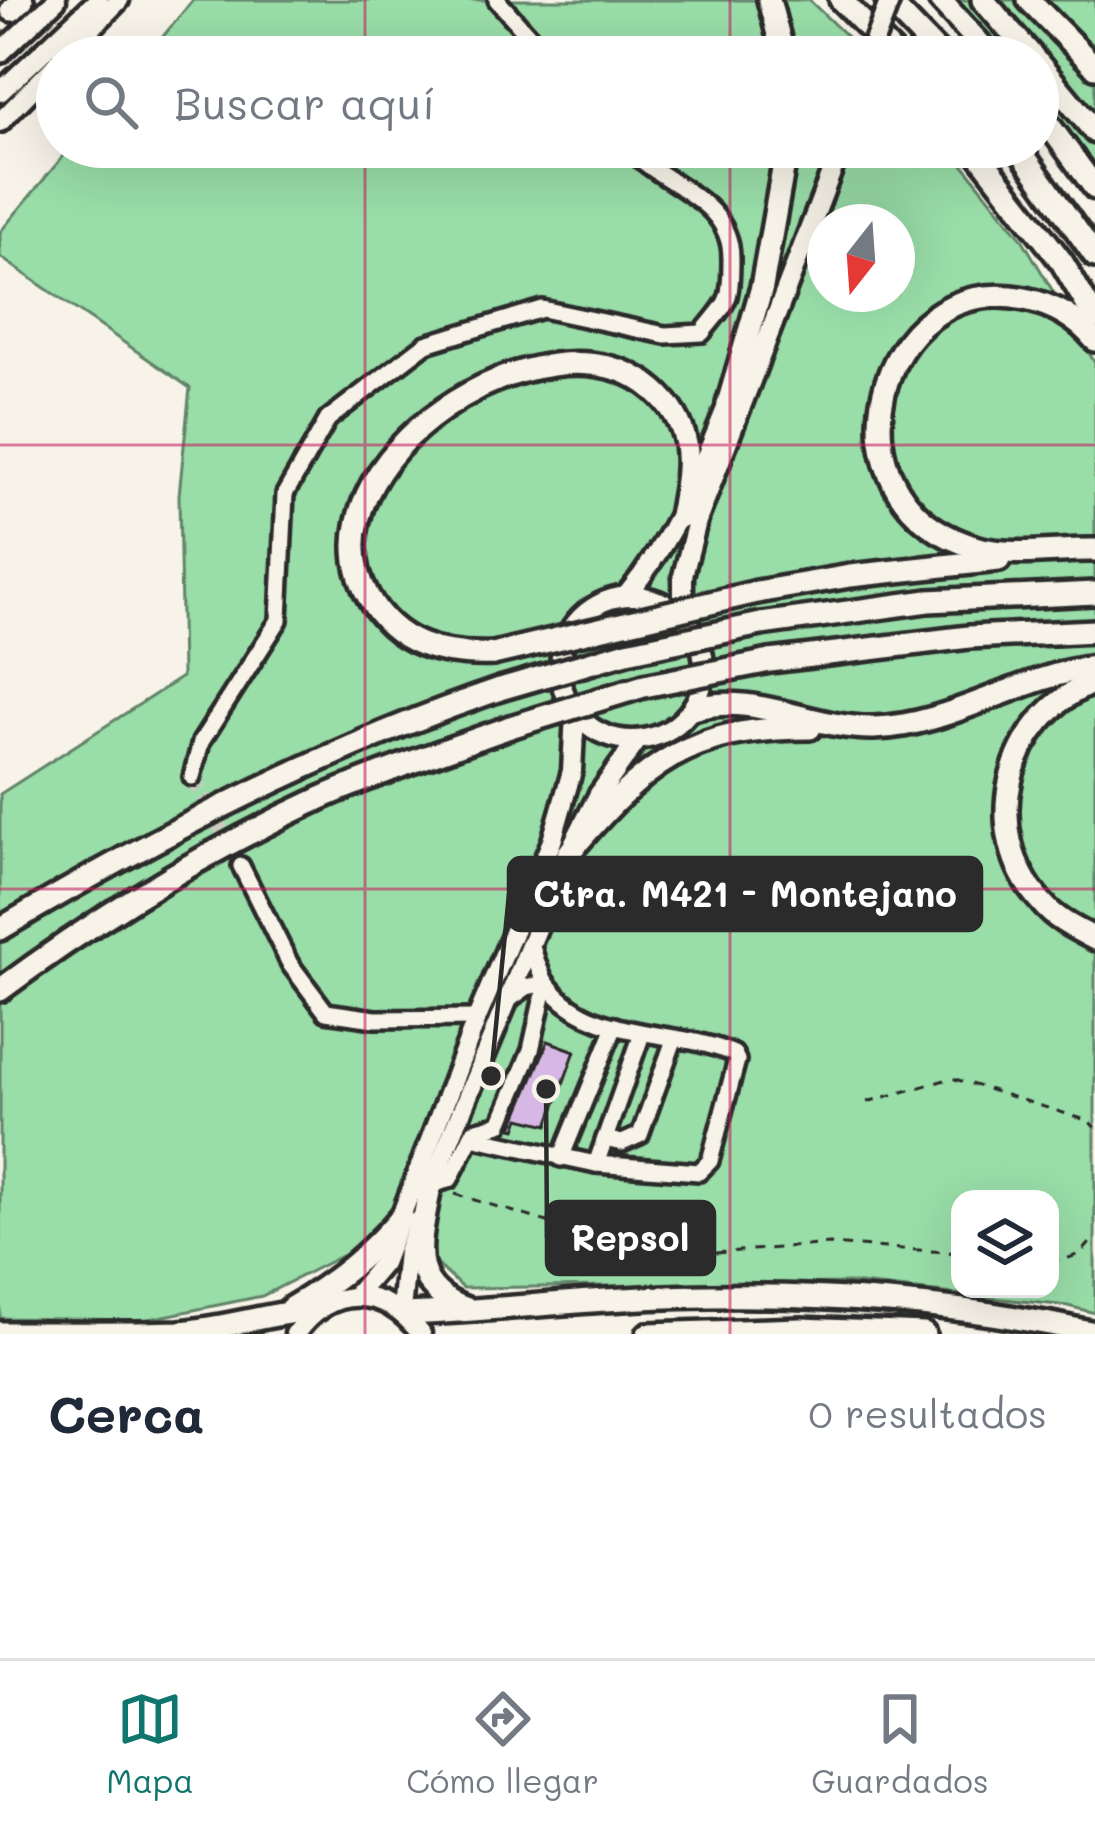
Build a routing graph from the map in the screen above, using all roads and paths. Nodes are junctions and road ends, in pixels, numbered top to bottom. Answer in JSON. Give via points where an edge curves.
{"nodes":[{"id":1,"x":56,"y":0,"type":"edge"},
{"id":2,"x":98,"y":0,"type":"edge"},
{"id":3,"x":119,"y":0,"type":"edge"},
{"id":4,"x":497,"y":0,"type":"edge"},
{"id":5,"x":769,"y":0,"type":"edge"},
{"id":6,"x":842,"y":0,"type":"edge"},
{"id":7,"x":892,"y":0,"type":"edge"},
{"id":8,"x":940,"y":0,"type":"edge"},
{"id":9,"x":983,"y":0,"type":"edge"},
{"id":10,"x":1029,"y":0,"type":"edge"},
{"id":11,"x":60,"y":36,"type":"edge"},
{"id":12,"x":84,"y":36,"type":"edge"},
{"id":13,"x":529,"y":36,"type":"edge"},
{"id":14,"x":778,"y":36,"type":"edge"},
{"id":15,"x":877,"y":36,"type":"edge"},
{"id":16,"x":879,"y":36,"type":"edge"},
{"id":17,"x":924,"y":36,"type":"edge"},
{"id":18,"x":973,"y":36,"type":"edge"},
{"id":19,"x":1014,"y":36,"type":"edge"},
{"id":20,"x":0,"y":53,"type":"edge"},
{"id":21,"x":36,"y":58,"type":"edge"},
{"id":22,"x":1095,"y":65,"type":"edge"},
{"id":23,"x":36,"y":85,"type":"edge"},
{"id":24,"x":1059,"y":89,"type":"edge"},
{"id":25,"x":0,"y":92,"type":"edge"},
{"id":26,"x":0,"y":122,"type":"edge"},
{"id":27,"x":1095,"y":133,"type":"edge"},
{"id":28,"x":1059,"y":139,"type":"edge"},
{"id":29,"x":651,"y":168,"type":"edge"},
{"id":30,"x":784,"y":168,"type":"edge"},
{"id":31,"x":823,"y":168,"type":"edge"},
{"id":32,"x":833,"y":168,"type":"edge"},
{"id":33,"x":989,"y":168,"type":"edge"},
{"id":34,"x":1033,"y":168,"type":"edge"},
{"id":35,"x":1095,"y":188,"type":"edge"},
{"id":36,"x":1095,"y":256,"type":"edge"},
{"id":37,"x":1095,"y":318,"type":"edge"},
{"id":38,"x":1095,"y":340,"type":"edge"},
{"id":39,"x":728,"y":404,"type":"junction"},
{"id":40,"x":680,"y":517,"type":"junction"},
{"id":41,"x":1095,"y":552,"type":"edge"},
{"id":42,"x":1095,"y":593,"type":"edge"},
{"id":43,"x":626,"y":596,"type":"junction"},
{"id":44,"x":683,"y":615,"type":"junction"},
{"id":45,"x":1095,"y":632,"type":"edge"},
{"id":46,"x":1095,"y":668,"type":"edge"},
{"id":47,"x":1095,"y":682,"type":"edge"},
{"id":48,"x":693,"y":709,"type":"junction"},
{"id":49,"x":575,"y":713,"type":"junction"},
{"id":50,"x":871,"y":728,"type":"junction"},
{"id":51,"x":637,"y":741,"type":"junction"},
{"id":52,"x":192,"y":777,"type":"dead end"},
{"id":53,"x":568,"y":854,"type":"junction"},
{"id":54,"x":241,"y":866,"type":"tunnel mouth"},
{"id":55,"x":0,"y":928,"type":"edge"},
{"id":56,"x":1095,"y":939,"type":"edge"},
{"id":57,"x":530,"y":941,"type":"junction"},
{"id":58,"x":546,"y":983,"type":"junction"},
{"id":59,"x":0,"y":990,"type":"edge"},
{"id":60,"x":505,"y":1003,"type":"junction"},
{"id":61,"x":477,"y":1018,"type":"junction"},
{"id":62,"x":615,"y":1026,"type":"junction"},
{"id":63,"x":642,"y":1034,"type":"junction"},
{"id":64,"x":674,"y":1040,"type":"junction"},
{"id":65,"x":867,"y":1102,"type":"dead end"},
{"id":66,"x":1095,"y":1129,"type":"edge"},
{"id":67,"x":472,"y":1137,"type":"junction"},
{"id":68,"x":604,"y":1139,"type":"junction"},
{"id":69,"x":560,"y":1158,"type":"junction"},
{"id":70,"x":596,"y":1164,"type":"junction"},
{"id":71,"x":430,"y":1186,"type":"junction"},
{"id":72,"x":401,"y":1217,"type":"junction"},
{"id":73,"x":1095,"y":1237,"type":"edge"},
{"id":74,"x":951,"y":1252,"type":"edge"},
{"id":75,"x":1059,"y":1260,"type":"edge"},
{"id":76,"x":355,"y":1296,"type":"junction"},
{"id":77,"x":318,"y":1309,"type":"junction"},
{"id":78,"x":284,"y":1312,"type":"junction"},
{"id":79,"x":403,"y":1312,"type":"junction"},
{"id":80,"x":473,"y":1312,"type":"junction"},
{"id":81,"x":0,"y":1333,"type":"edge"},
{"id":82,"x":296,"y":1334,"type":"edge"},
{"id":83,"x":421,"y":1334,"type":"edge"},
{"id":84,"x":648,"y":1334,"type":"edge"},
{"id":85,"x":924,"y":1334,"type":"edge"},
{"id":86,"x":1095,"y":1334,"type":"edge"}],
"edges":[{"from":1,"to":20,"type":"main road"},
{"from":2,"to":11,"type":"main road"},
{"from":3,"to":12,"type":"main road"},
{"from":4,"to":13,"type":"lane"},
{"from":5,"to":14,"type":"highway"},
{"from":6,"to":15,"type":"highway"},
{"from":7,"to":16,"type":"main road","bridge":true},
{"from":7,"to":17,"type":"highway"},
{"from":8,"to":18,"type":"highway"},
{"from":9,"to":19,"type":"highway"},
{"from":10,"to":22,"type":"highway"},
{"from":21,"to":25,"type":"main road"},
{"from":23,"to":26,"type":"main road"},
{"from":24,"to":27,"type":"highway"},
{"from":28,"to":35,"type":"highway"},
{"from":29,"to":52,"type":"lane","via":[[705,203],[731,235],[731,296],[702,333],[665,335],[542,309],[427,344],[328,419],[285,494],[279,620],[201,742]]},
{"from":30,"to":39,"type":"highway","via":[[762,287]]},
{"from":31,"to":39,"type":"main road"},
{"from":32,"to":44,"type":"main road","via":[[697,521]]},
{"from":33,"to":37,"type":"highway"},
{"from":34,"to":36,"type":"highway"},
{"from":38,"to":41,"type":"highway","via":[[1074,319],[1036,302],[993,297],[954,306],[897,357],[880,400],[880,440],[896,491],[957,540],[1002,551]]},
{"from":39,"to":40,"type":"main road"},
{"from":40,"to":41,"type":"highway","bridge":true,"via":[[686,443],[669,407],[634,373],[595,362],[527,369],[431,416],[393,456],[367,498],[356,556],[362,586],[391,626],[422,646],[461,655],[757,592]]},
{"from":40,"to":43,"type":"main road"},
{"from":42,"to":55,"type":"highway","bridge":true,"via":[[928,601],[761,624],[500,689],[231,801]]},
{"from":43,"to":44,"type":"main road"},
{"from":43,"to":49,"type":"main road","via":[[583,613],[565,642],[560,669]]},
{"from":44,"to":48,"type":"main road","via":[[704,659]]},
{"from":45,"to":59,"type":"highway","bridge":true,"via":[[969,637],[770,661],[644,686],[510,727],[324,797],[236,841],[130,900]]},
{"from":46,"to":50,"type":"highway"},
{"from":47,"to":56,"type":"highway","via":[[1032,730],[1011,770],[1004,815],[1013,858],[1040,902]]},
{"from":48,"to":50,"type":"highway","via":[[737,702]]},
{"from":48,"to":51,"type":"main road","via":[[668,731]]},
{"from":49,"to":51,"type":"main road","via":[[596,732]]},
{"from":49,"to":61,"type":"main road","via":[[565,801]]},
{"from":50,"to":53,"type":"highway","via":[[761,728],[709,737],[634,782]]},
{"from":51,"to":53,"type":"main road"},
{"from":53,"to":57,"type":"main road"},
{"from":54,"to":61,"type":"lane","via":[[290,964],[326,1012]]},
{"from":57,"to":58,"type":"lane"},
{"from":57,"to":60,"type":"main road"},
{"from":58,"to":60,"type":"lane"},
{"from":58,"to":62,"type":"lane","via":[[571,1007]]},
{"from":58,"to":67,"type":"lane","via":[[531,1050],[500,1124]]},
{"from":60,"to":71,"type":"main road"},
{"from":61,"to":72,"type":"main road"},
{"from":62,"to":63,"type":"lane"},
{"from":62,"to":69,"type":"lane"},
{"from":63,"to":64,"type":"lane"},
{"from":63,"to":68,"type":"lane"},
{"from":64,"to":68,"type":"lane","via":[[640,1135],[632,1142]]},
{"from":64,"to":70,"type":"lane","via":[[737,1060],[707,1167]]},
{"from":65,"to":66,"type":"path","via":[[952,1078],[1089,1120]]},
{"from":67,"to":69,"type":"lane"},
{"from":67,"to":71,"type":"lane","via":[[450,1179]]},
{"from":68,"to":70,"type":"lane"},
{"from":69,"to":70,"type":"lane"},
{"from":71,"to":74,"type":"path","via":[[664,1257],[830,1244]]},
{"from":71,"to":79,"type":"main road","via":[[407,1252]]},
{"from":71,"to":80,"type":"highway","via":[[420,1269],[431,1288]]},
{"from":72,"to":76,"type":"main road","via":[[383,1263]]},
{"from":72,"to":78,"type":"highway","via":[[340,1279]]},
{"from":73,"to":75,"type":"path","via":[[1084,1251]]},
{"from":76,"to":77,"type":"main road"},
{"from":76,"to":79,"type":"main road"},
{"from":77,"to":78,"type":"highway"},
{"from":77,"to":82,"type":"main road"},
{"from":78,"to":81,"type":"highway","via":[[173,1332]]},
{"from":79,"to":80,"type":"highway"},
{"from":79,"to":83,"type":"main road"},
{"from":80,"to":86,"type":"highway","via":[[625,1299],[801,1297],[914,1302]]},
{"from":84,"to":85,"type":"highway"}]}
